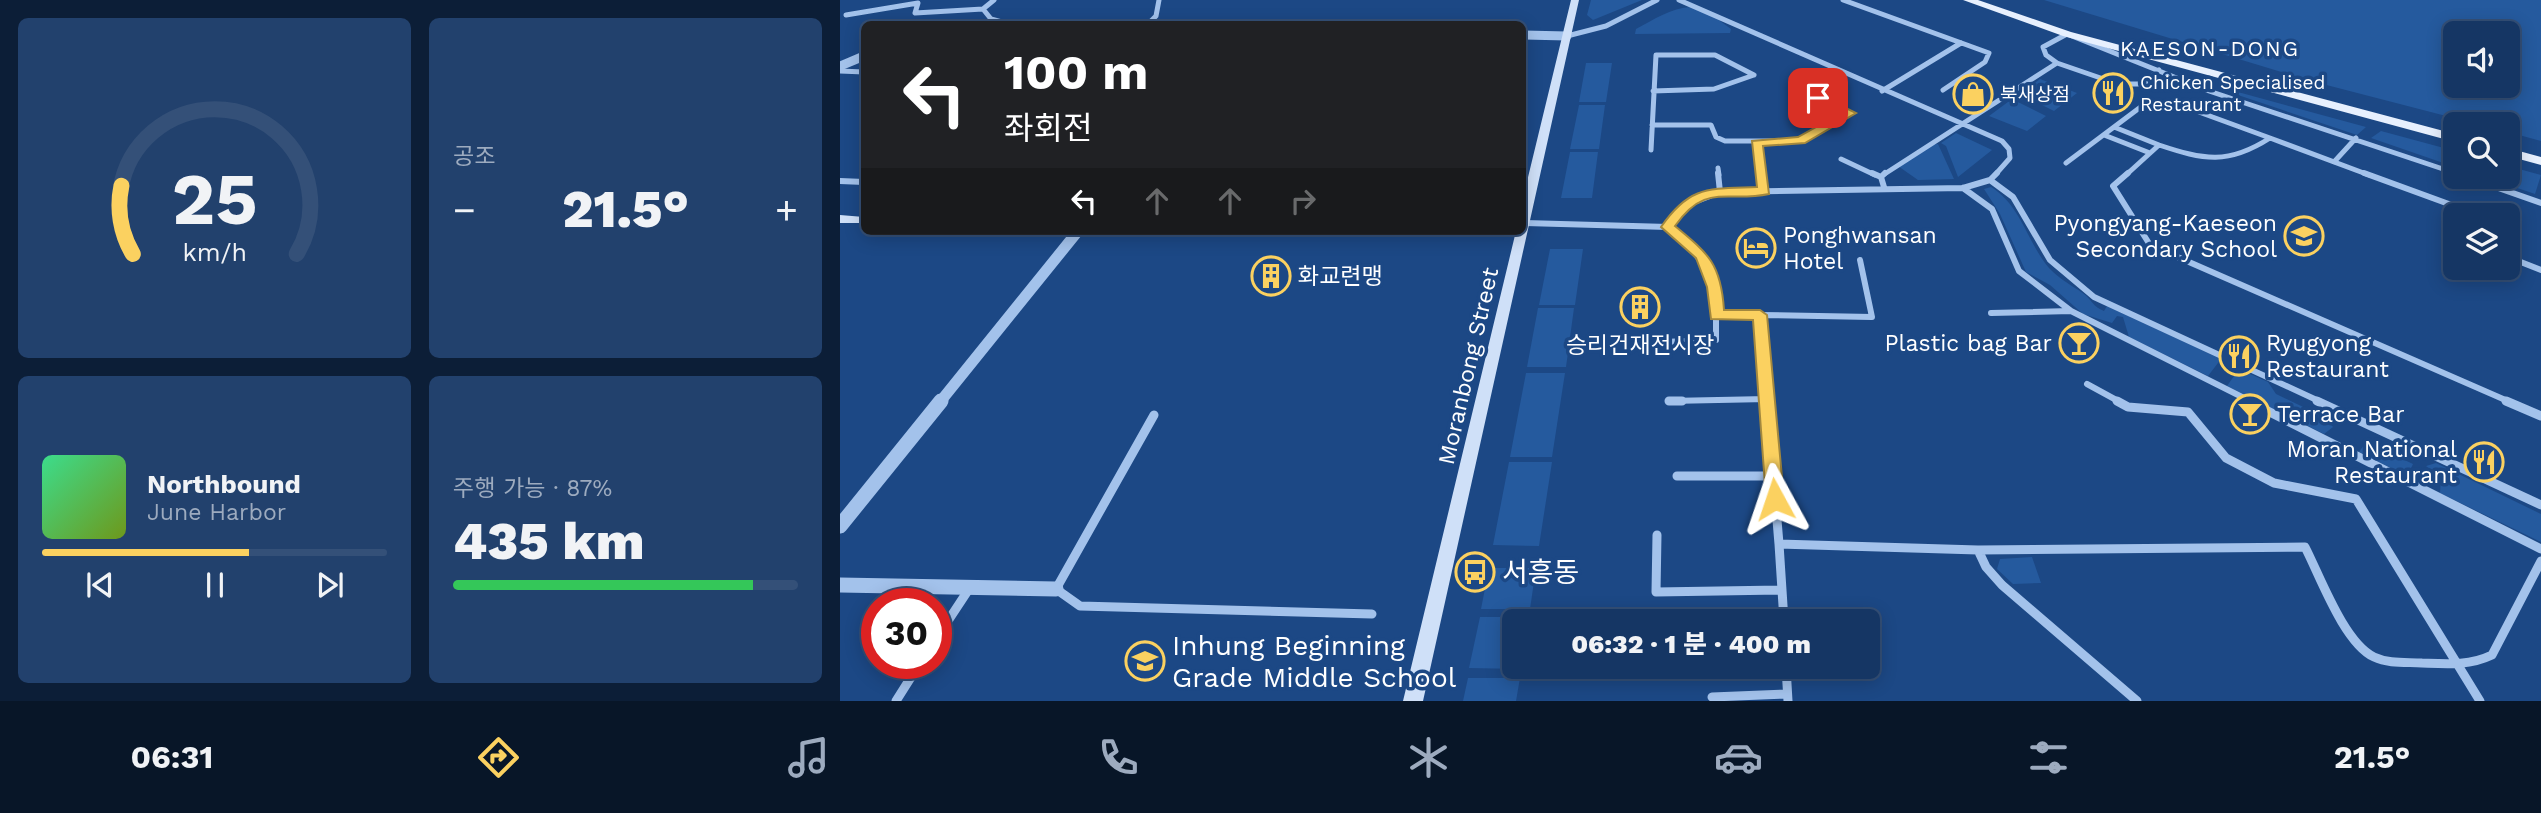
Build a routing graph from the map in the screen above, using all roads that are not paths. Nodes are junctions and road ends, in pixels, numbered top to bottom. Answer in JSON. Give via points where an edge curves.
{"nodes":[{"id":1,"x":994,"y":0,"type":"edge"},
{"id":2,"x":1159,"y":0,"type":"edge"},
{"id":3,"x":1575,"y":0,"type":"edge"},
{"id":4,"x":1657,"y":0,"type":"edge"},
{"id":5,"x":1679,"y":0,"type":"edge"},
{"id":6,"x":1843,"y":0,"type":"edge"},
{"id":7,"x":1968,"y":0,"type":"edge"},
{"id":8,"x":2002,"y":0,"type":"edge"},
{"id":9,"x":983,"y":9,"type":"junction"},
{"id":10,"x":846,"y":15,"type":"dead end"},
{"id":11,"x":991,"y":19,"type":"junction"},
{"id":12,"x":988,"y":21,"type":"edge"},
{"id":13,"x":998,"y":21,"type":"edge"},
{"id":14,"x":1151,"y":21,"type":"edge"},
{"id":15,"x":2067,"y":34,"type":"junction"},
{"id":16,"x":1526,"y":35,"type":"edge"},
{"id":17,"x":1567,"y":36,"type":"junction"},
{"id":18,"x":1961,"y":43,"type":"junction"},
{"id":19,"x":861,"y":58,"type":"edge"},
{"id":20,"x":2057,"y":63,"type":"junction"},
{"id":21,"x":840,"y":68,"type":"edge"},
{"id":22,"x":2159,"y":70,"type":"junction"},
{"id":23,"x":861,"y":72,"type":"edge"},
{"id":24,"x":1942,"y":90,"type":"dead end"},
{"id":25,"x":1653,"y":91,"type":"junction"},
{"id":26,"x":1882,"y":91,"type":"junction"},
{"id":27,"x":1818,"y":98,"type":"dead end"},
{"id":28,"x":2142,"y":106,"type":"dead end"},
{"id":29,"x":2168,"y":110,"type":"dead end"},
{"id":30,"x":1652,"y":125,"type":"junction"},
{"id":31,"x":1962,"y":125,"type":"junction"},
{"id":32,"x":2114,"y":127,"type":"junction"},
{"id":33,"x":2443,"y":128,"type":"edge"},
{"id":34,"x":2104,"y":135,"type":"junction"},
{"id":35,"x":2443,"y":135,"type":"edge"},
{"id":36,"x":2270,"y":138,"type":"junction"},
{"id":37,"x":2356,"y":138,"type":"junction"},
{"id":38,"x":1757,"y":143,"type":"junction"},
{"id":39,"x":2160,"y":145,"type":"junction"},
{"id":40,"x":2520,"y":148,"type":"edge"},
{"id":41,"x":1651,"y":150,"type":"dead end"},
{"id":42,"x":2150,"y":153,"type":"junction"},
{"id":43,"x":2541,"y":153,"type":"edge"},
{"id":44,"x":2520,"y":155,"type":"edge"},
{"id":45,"x":1841,"y":159,"type":"dead end"},
{"id":46,"x":2541,"y":161,"type":"edge"},
{"id":47,"x":2334,"y":162,"type":"junction"},
{"id":48,"x":2066,"y":163,"type":"dead end"},
{"id":49,"x":1718,"y":168,"type":"dead end"},
{"id":50,"x":2443,"y":169,"type":"edge"},
{"id":51,"x":1881,"y":177,"type":"junction"},
{"id":52,"x":1990,"y":180,"type":"junction"},
{"id":53,"x":840,"y":181,"type":"edge"},
{"id":54,"x":861,"y":182,"type":"edge"},
{"id":55,"x":1884,"y":187,"type":"junction"},
{"id":56,"x":1963,"y":188,"type":"junction"},
{"id":57,"x":2503,"y":189,"type":"edge"},
{"id":58,"x":1764,"y":191,"type":"junction"},
{"id":59,"x":1720,"y":192,"type":"junction"},
{"id":60,"x":2541,"y":202,"type":"edge"},
{"id":61,"x":2446,"y":203,"type":"edge"},
{"id":62,"x":1526,"y":214,"type":"edge"},
{"id":63,"x":840,"y":219,"type":"edge"},
{"id":64,"x":861,"y":220,"type":"edge"},
{"id":65,"x":1526,"y":223,"type":"edge"},
{"id":66,"x":1668,"y":227,"type":"junction"},
{"id":67,"x":1075,"y":235,"type":"edge"},
{"id":68,"x":1521,"y":235,"type":"edge"},
{"id":69,"x":1860,"y":260,"type":"dead end"},
{"id":70,"x":2520,"y":262,"type":"edge"},
{"id":71,"x":2541,"y":270,"type":"edge"},
{"id":72,"x":2071,"y":311,"type":"junction"},
{"id":73,"x":1991,"y":313,"type":"dead end"},
{"id":74,"x":1716,"y":315,"type":"junction"},
{"id":75,"x":1760,"y":315,"type":"junction"},
{"id":76,"x":1662,"y":342,"type":"dead end"},
{"id":77,"x":2087,"y":384,"type":"dead end"},
{"id":78,"x":1767,"y":399,"type":"junction"},
{"id":79,"x":1669,"y":401,"type":"dead end"},
{"id":80,"x":1154,"y":415,"type":"dead end"},
{"id":81,"x":2541,"y":416,"type":"edge"},
{"id":82,"x":1677,"y":476,"type":"dead end"},
{"id":83,"x":1773,"y":476,"type":"junction"},
{"id":84,"x":2541,"y":505,"type":"edge"},
{"id":85,"x":840,"y":526,"type":"edge"},
{"id":86,"x":1657,"y":535,"type":"dead end"},
{"id":87,"x":1779,"y":544,"type":"junction"},
{"id":88,"x":2541,"y":549,"type":"edge"},
{"id":89,"x":1978,"y":550,"type":"junction"},
{"id":90,"x":2541,"y":561,"type":"edge"},
{"id":91,"x":840,"y":585,"type":"edge"},
{"id":92,"x":971,"y":585,"type":"junction"},
{"id":93,"x":1056,"y":589,"type":"junction"},
{"id":94,"x":1782,"y":590,"type":"junction"},
{"id":95,"x":1783,"y":609,"type":"edge"},
{"id":96,"x":952,"y":614,"type":"edge"},
{"id":97,"x":1372,"y":614,"type":"dead end"},
{"id":98,"x":2457,"y":665,"type":"junction"},
{"id":99,"x":910,"y":679,"type":"edge"},
{"id":100,"x":1787,"y":679,"type":"edge"},
{"id":101,"x":1712,"y":697,"type":"dead end"},
{"id":102,"x":1788,"y":697,"type":"edge"},
{"id":103,"x":896,"y":701,"type":"edge"},
{"id":104,"x":1413,"y":701,"type":"edge"},
{"id":105,"x":2137,"y":701,"type":"edge"},
{"id":106,"x":2480,"y":701,"type":"edge"}],
"edges":[{"from":1,"to":9,"type":"street"},
{"from":2,"to":14,"type":"street"},
{"from":3,"to":17,"type":"main road","name":"Moranbong Street"},
{"from":4,"to":17,"type":"street","via":[[1606,26]]},
{"from":5,"to":26,"type":"street"},
{"from":6,"to":18,"type":"street"},
{"from":7,"to":15,"type":"main road"},
{"from":8,"to":33,"type":"main road","via":[[2145,46]]},
{"from":9,"to":10,"type":"street","via":[[915,13],[918,3]]},
{"from":9,"to":11,"type":"street"},
{"from":11,"to":12,"type":"street"},
{"from":11,"to":13,"type":"street"},
{"from":15,"to":20,"type":"street","via":[[2043,47]]},
{"from":15,"to":22,"type":"street"},
{"from":15,"to":35,"type":"main road"},
{"from":16,"to":17,"type":"street"},
{"from":17,"to":62,"type":"main road","name":"Moranbong Street"},
{"from":18,"to":24,"type":"street","via":[[1989,53],[1985,62]]},
{"from":18,"to":26,"type":"street"},
{"from":19,"to":21,"type":"street"},
{"from":20,"to":22,"type":"street","via":[[2118,84],[2144,84]]},
{"from":20,"to":31,"type":"street"},
{"from":21,"to":23,"type":"street"},
{"from":22,"to":37,"type":"street"},
{"from":25,"to":25,"type":"street","via":[[1714,89],[1754,75],[1715,55],[1656,55]]},
{"from":25,"to":30,"type":"street"},
{"from":26,"to":31,"type":"street"},
{"from":27,"to":38,"type":"street","via":[[1850,113],[1800,141]]},
{"from":28,"to":32,"type":"street"},
{"from":29,"to":36,"type":"street","via":[[2176,104]]},
{"from":30,"to":38,"type":"street","via":[[1711,125],[1716,137],[1725,141]]},
{"from":30,"to":41,"type":"street"},
{"from":31,"to":51,"type":"street","via":[[1950,128]]},
{"from":31,"to":52,"type":"street","via":[[2002,141],[2009,149],[2010,158]]},
{"from":32,"to":34,"type":"street"},
{"from":32,"to":39,"type":"street"},
{"from":34,"to":42,"type":"street"},
{"from":34,"to":48,"type":"street"},
{"from":36,"to":39,"type":"street","via":[[2250,153],[2206,161]]},
{"from":36,"to":47,"type":"street"},
{"from":37,"to":47,"type":"street"},
{"from":37,"to":50,"type":"street"},
{"from":38,"to":58,"type":"street"},
{"from":39,"to":42,"type":"street"},
{"from":40,"to":43,"type":"main road"},
{"from":42,"to":81,"type":"street","via":[[2113,186],[2150,245]]},
{"from":44,"to":46,"type":"main road"},
{"from":45,"to":51,"type":"street"},
{"from":47,"to":61,"type":"street"},
{"from":49,"to":59,"type":"street"},
{"from":51,"to":55,"type":"street"},
{"from":52,"to":56,"type":"street"},
{"from":52,"to":84,"type":"street","via":[[2013,197],[2050,260],[2094,297]]},
{"from":53,"to":54,"type":"street"},
{"from":55,"to":56,"type":"street"},
{"from":55,"to":58,"type":"street"},
{"from":56,"to":72,"type":"street","via":[[1992,209],[2020,271]]},
{"from":57,"to":60,"type":"street"},
{"from":58,"to":59,"type":"street"},
{"from":59,"to":66,"type":"street","via":[[1695,197],[1683,205]]},
{"from":63,"to":64,"type":"main road"},
{"from":65,"to":66,"type":"street"},
{"from":66,"to":74,"type":"street","via":[[1703,256],[1715,287]]},
{"from":67,"to":85,"type":"street"},
{"from":68,"to":104,"type":"main road","name":"Moranbong Street"},
{"from":69,"to":75,"type":"street","via":[[1872,317]]},
{"from":70,"to":71,"type":"street"},
{"from":72,"to":73,"type":"street"},
{"from":72,"to":88,"type":"street"},
{"from":74,"to":75,"type":"street"},
{"from":74,"to":76,"type":"street","via":[[1716,340]]},
{"from":75,"to":78,"type":"street"},
{"from":77,"to":98,"type":"street","via":[[2128,407],[2188,412],[2226,458],[2274,483],[2356,499]]},
{"from":78,"to":79,"type":"street"},
{"from":78,"to":83,"type":"street"},
{"from":80,"to":93,"type":"street"},
{"from":82,"to":83,"type":"street"},
{"from":83,"to":87,"type":"street"},
{"from":86,"to":94,"type":"street","via":[[1656,592]]},
{"from":87,"to":89,"type":"street"},
{"from":87,"to":94,"type":"street"},
{"from":89,"to":98,"type":"street","via":[[2305,547],[2355,641],[2368,654],[2390,661]]},
{"from":89,"to":105,"type":"street","via":[[2002,585]]},
{"from":90,"to":98,"type":"street","via":[[2493,655],[2478,663]]},
{"from":91,"to":92,"type":"street"},
{"from":92,"to":93,"type":"street"},
{"from":92,"to":96,"type":"street"},
{"from":93,"to":97,"type":"street","via":[[1080,606]]},
{"from":94,"to":95,"type":"street"},
{"from":98,"to":106,"type":"street"},
{"from":99,"to":103,"type":"street"},
{"from":100,"to":102,"type":"street"},
{"from":101,"to":102,"type":"street"}]}
